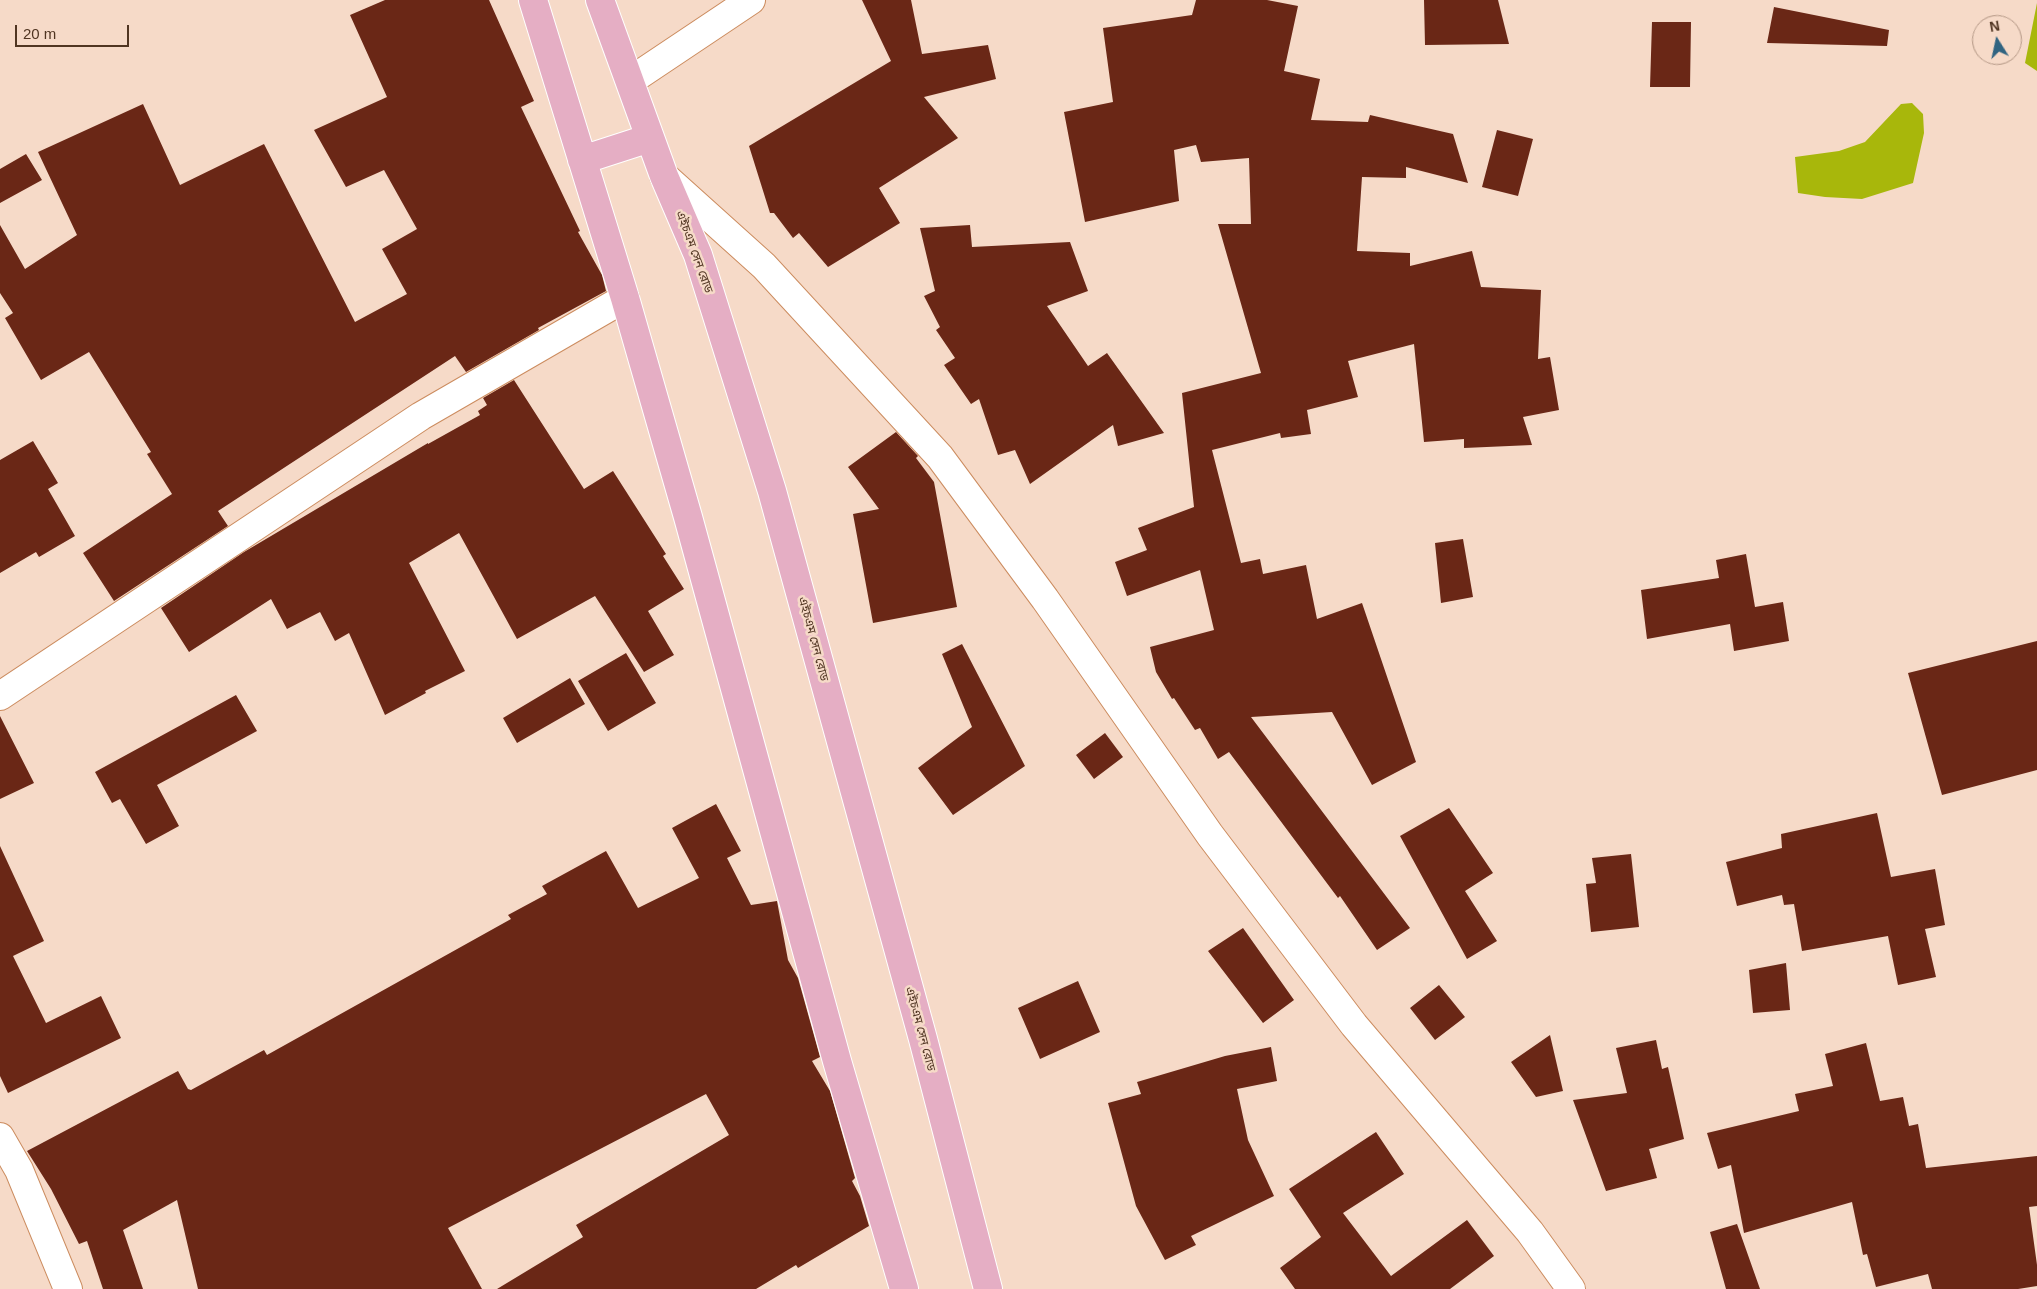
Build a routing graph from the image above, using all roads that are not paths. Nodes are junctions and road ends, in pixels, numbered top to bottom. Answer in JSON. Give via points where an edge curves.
{"nodes":[{"id":1,"x":533,"y":0,"type":"edge"},
{"id":2,"x":600,"y":0,"type":"edge"},
{"id":3,"x":751,"y":0,"type":"edge"},
{"id":4,"x":630,"y":81,"type":"junction"},
{"id":5,"x":650,"y":138,"type":"junction"},
{"id":6,"x":582,"y":160,"type":"junction"},
{"id":7,"x":664,"y":176,"type":"junction"},
{"id":8,"x":625,"y":298,"type":"junction"},
{"id":9,"x":0,"y":696,"type":"edge"},
{"id":10,"x":0,"y":1137,"type":"edge"},
{"id":11,"x":68,"y":1289,"type":"edge"},
{"id":12,"x":904,"y":1289,"type":"edge"},
{"id":13,"x":988,"y":1289,"type":"edge"},
{"id":14,"x":1571,"y":1289,"type":"edge"}],
"edges":[{"from":1,"to":6,"type":"main road"},
{"from":2,"to":4,"type":"main road","name":"এইচএম সেন রোড"},
{"from":3,"to":4,"type":"street"},
{"from":4,"to":5,"type":"main road","name":"এইচএম সেন রোড"},
{"from":5,"to":6,"type":"main road"},
{"from":5,"to":7,"type":"main road","name":"এইচএম সেন রোড"},
{"from":6,"to":8,"type":"main road"},
{"from":7,"to":13,"type":"main road","name":"এইচএম সেন রোড","via":[[698,255],[772,491]]},
{"from":7,"to":14,"type":"street","via":[[764,266],[940,457],[1045,599],[1210,835],[1354,1025],[1530,1232]]},
{"from":8,"to":9,"type":"street","via":[[421,416]]},
{"from":8,"to":12,"type":"main road","via":[[837,1061]]},
{"from":10,"to":11,"type":"street","via":[[19,1170]]}]}
